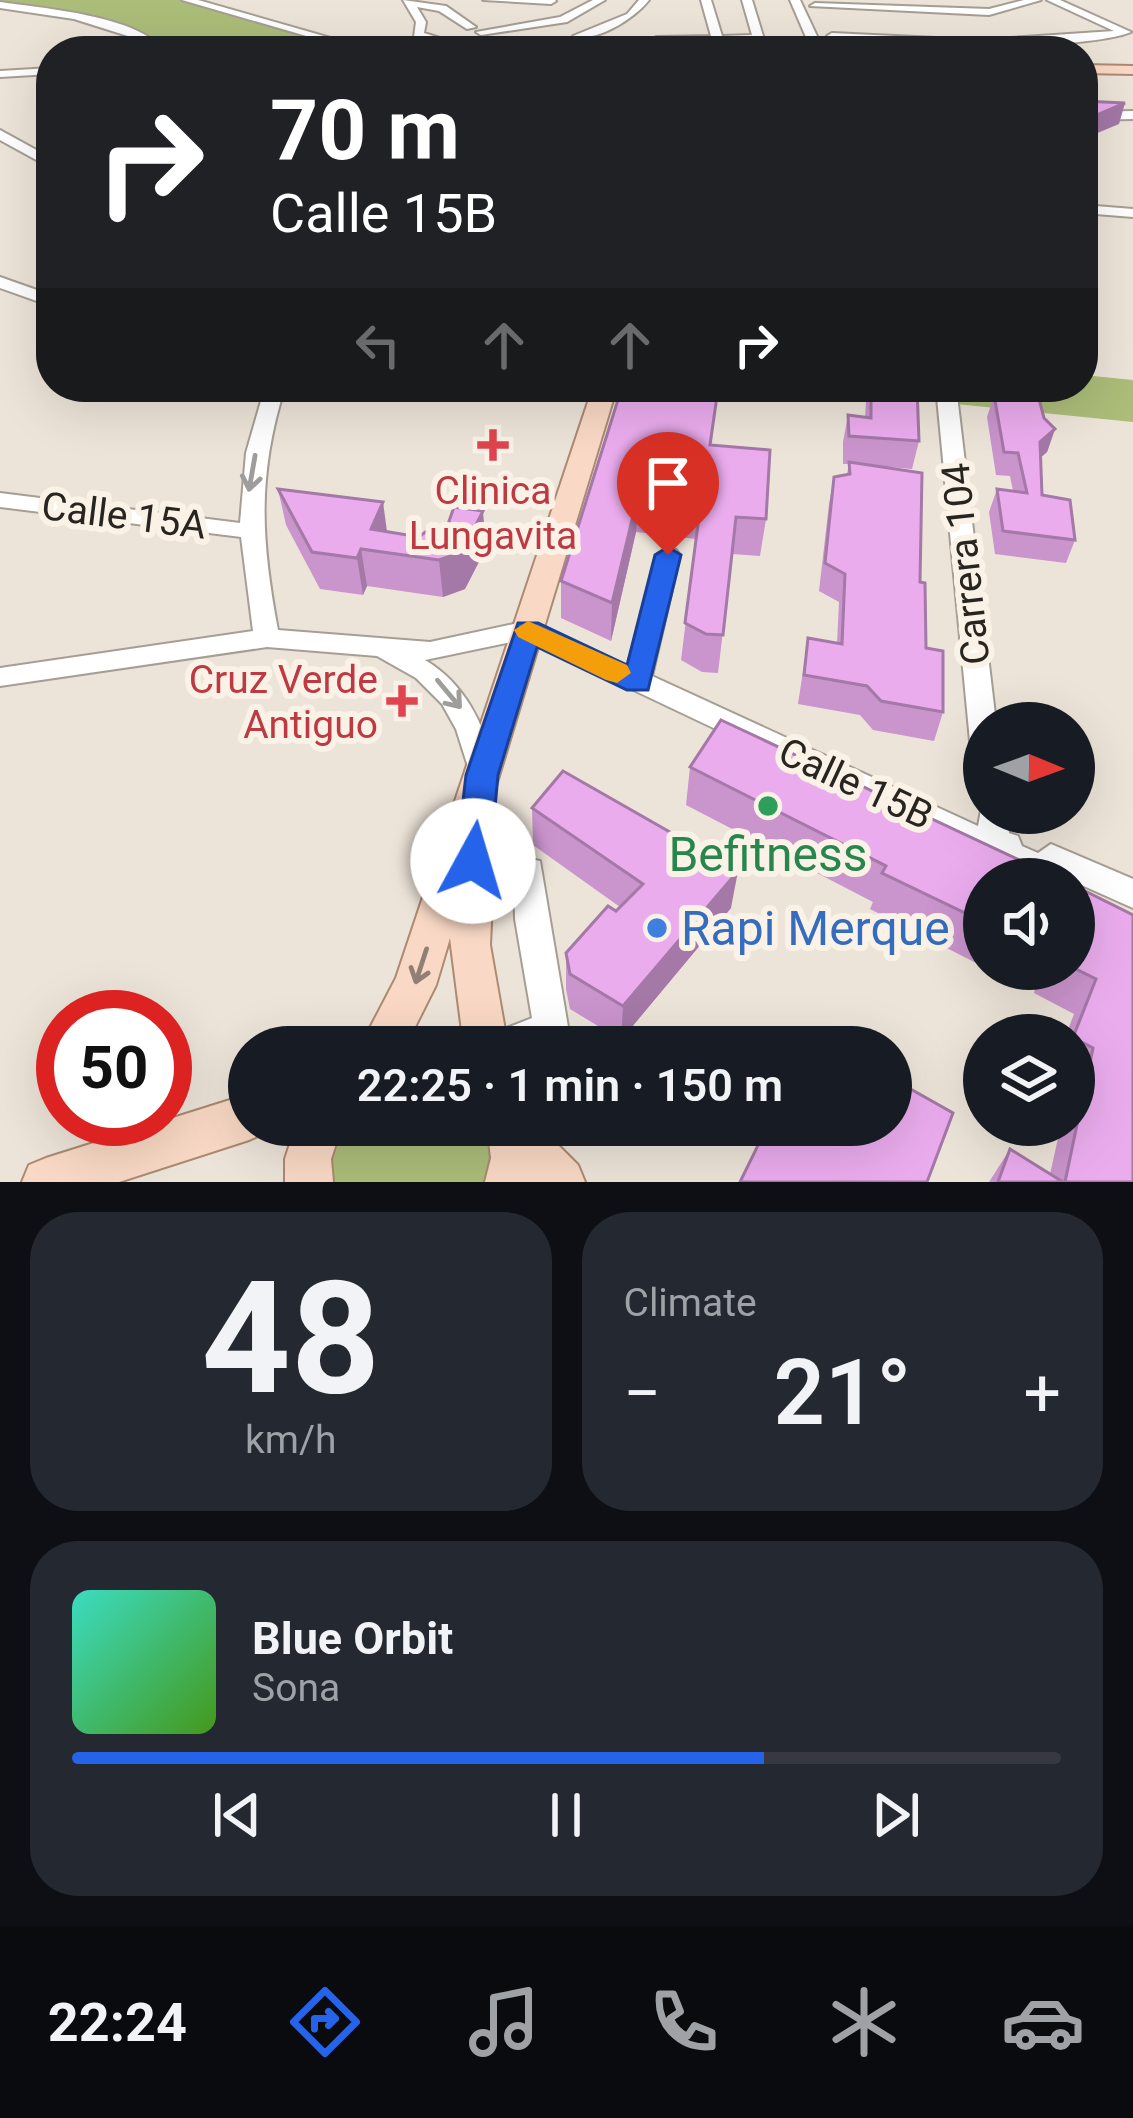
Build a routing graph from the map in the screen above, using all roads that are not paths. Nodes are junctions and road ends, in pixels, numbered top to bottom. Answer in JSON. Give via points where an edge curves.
{"nodes":[{"id":1,"x":187,"y":0,"type":"edge"},
{"id":2,"x":488,"y":0,"type":"edge"},
{"id":3,"x":551,"y":0,"type":"edge"},
{"id":4,"x":600,"y":0,"type":"edge"},
{"id":5,"x":644,"y":0,"type":"edge"},
{"id":6,"x":706,"y":0,"type":"edge"},
{"id":7,"x":747,"y":0,"type":"edge"},
{"id":8,"x":795,"y":0,"type":"edge"},
{"id":9,"x":897,"y":0,"type":"edge"},
{"id":10,"x":1036,"y":0,"type":"edge"},
{"id":11,"x":1052,"y":0,"type":"edge"},
{"id":12,"x":408,"y":2,"type":"edge"},
{"id":13,"x":0,"y":5,"type":"edge"},
{"id":14,"x":815,"y":6,"type":"dead end"},
{"id":15,"x":878,"y":6,"type":"junction"},
{"id":16,"x":516,"y":12,"type":"dead end"},
{"id":17,"x":458,"y":17,"type":"junction"},
{"id":18,"x":421,"y":22,"type":"junction"},
{"id":19,"x":471,"y":26,"type":"dead end"},
{"id":20,"x":1130,"y":34,"type":"edge"},
{"id":21,"x":138,"y":36,"type":"edge"},
{"id":22,"x":318,"y":36,"type":"edge"},
{"id":23,"x":424,"y":36,"type":"edge"},
{"id":24,"x":495,"y":36,"type":"edge"},
{"id":25,"x":570,"y":36,"type":"edge"},
{"id":26,"x":717,"y":36,"type":"edge"},
{"id":27,"x":758,"y":36,"type":"edge"},
{"id":28,"x":815,"y":36,"type":"edge"},
{"id":29,"x":1098,"y":37,"type":"edge"},
{"id":30,"x":1098,"y":71,"type":"edge"},
{"id":31,"x":36,"y":72,"type":"edge"},
{"id":32,"x":0,"y":74,"type":"edge"},
{"id":33,"x":1133,"y":75,"type":"edge"},
{"id":34,"x":1098,"y":77,"type":"edge"},
{"id":35,"x":1098,"y":116,"type":"edge"},
{"id":36,"x":1133,"y":116,"type":"edge"},
{"id":37,"x":0,"y":134,"type":"edge"},
{"id":38,"x":36,"y":155,"type":"edge"},
{"id":39,"x":1098,"y":210,"type":"edge"},
{"id":40,"x":1133,"y":213,"type":"edge"},
{"id":41,"x":0,"y":282,"type":"edge"},
{"id":42,"x":36,"y":295,"type":"edge"},
{"id":43,"x":271,"y":402,"type":"edge"},
{"id":44,"x":600,"y":402,"type":"edge"},
{"id":45,"x":948,"y":402,"type":"edge"},
{"id":46,"x":0,"y":500,"type":"edge"},
{"id":47,"x":248,"y":531,"type":"junction"},
{"id":48,"x":668,"y":555,"type":"dead end"},
{"id":49,"x":528,"y":630,"type":"junction"},
{"id":50,"x":267,"y":638,"type":"junction"},
{"id":51,"x":375,"y":648,"type":"junction"},
{"id":52,"x":0,"y":676,"type":"edge"},
{"id":53,"x":637,"y":682,"type":"junction"},
{"id":54,"x":980,"y":702,"type":"edge"},
{"id":55,"x":482,"y":775,"type":"junction"},
{"id":56,"x":994,"y":834,"type":"edge"},
{"id":57,"x":995,"y":847,"type":"junction"},
{"id":58,"x":1019,"y":858,"type":"edge"},
{"id":59,"x":473,"y":861,"type":"junction"},
{"id":60,"x":1095,"y":894,"type":"edge"},
{"id":61,"x":1133,"y":894,"type":"edge"},
{"id":62,"x":1133,"y":912,"type":"edge"},
{"id":63,"x":393,"y":1026,"type":"edge"},
{"id":64,"x":482,"y":1026,"type":"edge"},
{"id":65,"x":551,"y":1026,"type":"edge"},
{"id":66,"x":228,"y":1124,"type":"edge"},
{"id":67,"x":312,"y":1146,"type":"edge"},
{"id":68,"x":510,"y":1146,"type":"edge"},
{"id":69,"x":527,"y":1146,"type":"edge"},
{"id":70,"x":46,"y":1182,"type":"edge"},
{"id":71,"x":308,"y":1182,"type":"edge"},
{"id":72,"x":509,"y":1182,"type":"edge"},
{"id":73,"x":561,"y":1182,"type":"edge"}],
"edges":[{"from":1,"to":22,"type":"street"},
{"from":2,"to":3,"type":"street"},
{"from":3,"to":16,"type":"street"},
{"from":4,"to":24,"type":"street","via":[[563,20]]},
{"from":5,"to":25,"type":"street","via":[[615,25]]},
{"from":6,"to":26,"type":"street"},
{"from":7,"to":27,"type":"street"},
{"from":8,"to":28,"type":"street"},
{"from":9,"to":15,"type":"street"},
{"from":10,"to":15,"type":"street","via":[[989,12]]},
{"from":11,"to":20,"type":"street"},
{"from":12,"to":17,"type":"street"},
{"from":12,"to":18,"type":"street"},
{"from":13,"to":21,"type":"street"},
{"from":14,"to":15,"type":"street"},
{"from":17,"to":18,"type":"street"},
{"from":17,"to":19,"type":"street"},
{"from":18,"to":23,"type":"street"},
{"from":20,"to":29,"type":"street"},
{"from":30,"to":33,"type":"main road"},
{"from":31,"to":32,"type":"street"},
{"from":33,"to":34,"type":"main road"},
{"from":35,"to":36,"type":"street"},
{"from":37,"to":38,"type":"street"},
{"from":39,"to":40,"type":"street"},
{"from":41,"to":42,"type":"street"},
{"from":43,"to":47,"type":"street","one_way":true,"via":[[249,482]]},
{"from":44,"to":49,"type":"main road"},
{"from":45,"to":54,"type":"street","name":"Carrera 104"},
{"from":46,"to":47,"type":"street","name":"Calle 15A"},
{"from":47,"to":50,"type":"street"},
{"from":48,"to":53,"type":"street"},
{"from":49,"to":51,"type":"street","via":[[430,651]]},
{"from":49,"to":53,"type":"street","name":"Calle 15B"},
{"from":49,"to":55,"type":"main road"},
{"from":50,"to":51,"type":"street"},
{"from":50,"to":52,"type":"street"},
{"from":51,"to":55,"type":"street","one_way":true,"via":[[423,670],[460,704]]},
{"from":53,"to":57,"type":"street","name":"Calle 15B"},
{"from":55,"to":59,"type":"main road"},
{"from":55,"to":63,"type":"main road","one_way":true,"via":[[415,985]]},
{"from":56,"to":57,"type":"street"},
{"from":57,"to":58,"type":"street","name":"Calle 15B"},
{"from":57,"to":61,"type":"street","via":[[1021,843]]},
{"from":59,"to":64,"type":"main road","via":[[470,945]]},
{"from":59,"to":65,"type":"street","via":[[529,870]]},
{"from":60,"to":62,"type":"street"},
{"from":66,"to":70,"type":"main road"},
{"from":67,"to":71,"type":"main road"},
{"from":68,"to":72,"type":"main road"},
{"from":69,"to":73,"type":"main road"}]}
